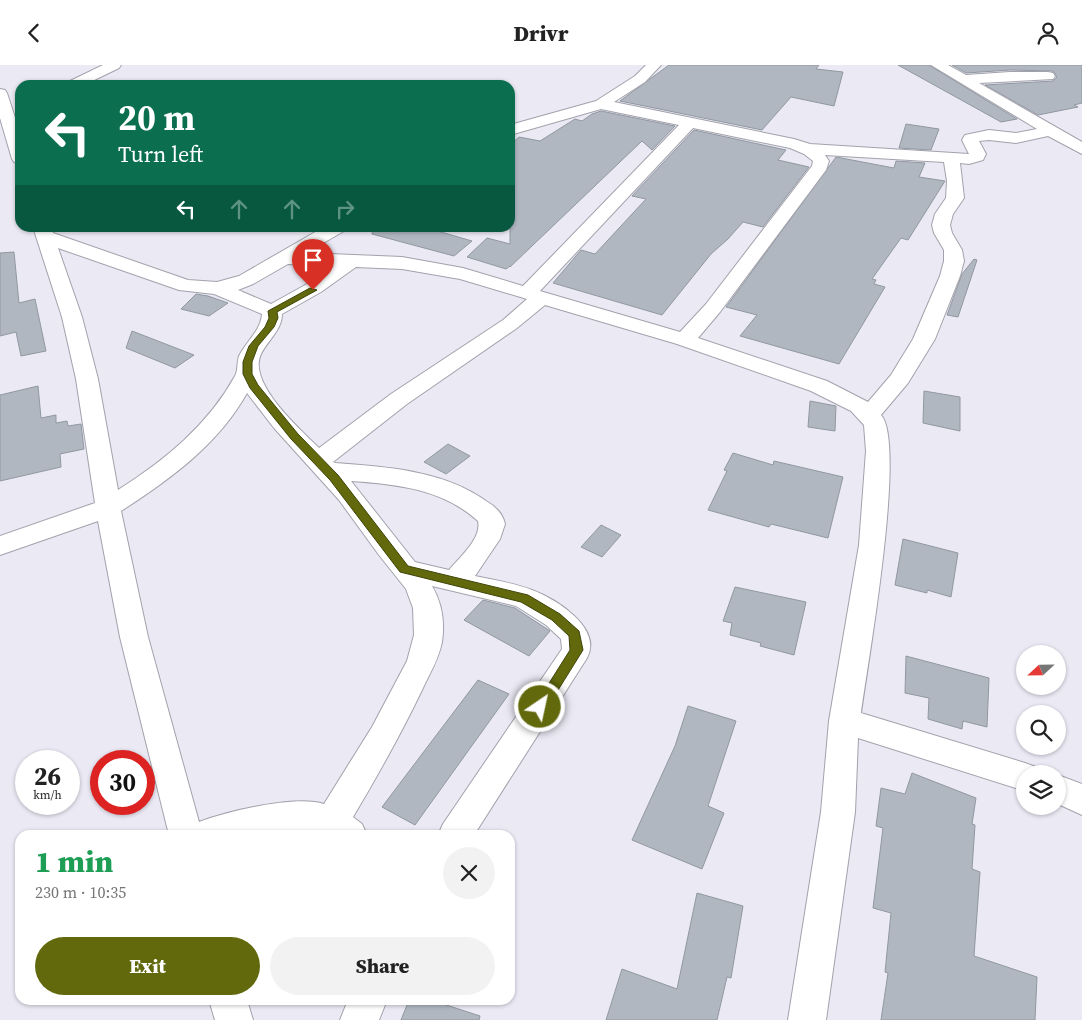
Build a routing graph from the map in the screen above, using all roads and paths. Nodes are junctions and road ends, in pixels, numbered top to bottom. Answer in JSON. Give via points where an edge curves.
{"nodes":[{"id":1,"x":114,"y":65,"type":"edge"},
{"id":2,"x":654,"y":65,"type":"edge"},
{"id":3,"x":938,"y":65,"type":"edge"},
{"id":4,"x":1048,"y":76,"type":"dead end"},
{"id":5,"x":83,"y":80,"type":"edge"},
{"id":6,"x":964,"y":80,"type":"junction"},
{"id":7,"x":0,"y":93,"type":"edge"},
{"id":8,"x":601,"y":104,"type":"junction"},
{"id":9,"x":14,"y":113,"type":"edge"},
{"id":10,"x":689,"y":123,"type":"junction"},
{"id":11,"x":515,"y":129,"type":"edge"},
{"id":12,"x":1050,"y":131,"type":"junction"},
{"id":13,"x":808,"y":149,"type":"junction"},
{"id":14,"x":1082,"y":149,"type":"edge"},
{"id":15,"x":951,"y":158,"type":"junction"},
{"id":16,"x":44,"y":232,"type":"edge"},
{"id":17,"x":329,"y":232,"type":"edge"},
{"id":18,"x":285,"y":258,"type":"junction"},
{"id":19,"x":353,"y":260,"type":"junction"},
{"id":20,"x":217,"y":288,"type":"junction"},
{"id":21,"x":535,"y":295,"type":"junction"},
{"id":22,"x":272,"y":311,"type":"junction"},
{"id":23,"x":684,"y":341,"type":"junction"},
{"id":24,"x":248,"y":374,"type":"junction"},
{"id":25,"x":868,"y":416,"type":"junction"},
{"id":26,"x":323,"y":466,"type":"junction"},
{"id":27,"x":108,"y":508,"type":"junction"},
{"id":28,"x":0,"y":546,"type":"edge"},
{"id":29,"x":404,"y":569,"type":"junction"},
{"id":30,"x":455,"y":582,"type":"junction"},
{"id":31,"x":844,"y":721,"type":"junction"},
{"id":32,"x":1016,"y":774,"type":"edge"},
{"id":33,"x":1066,"y":793,"type":"edge"},
{"id":34,"x":1082,"y":800,"type":"edge"},
{"id":35,"x":341,"y":828,"type":"edge"},
{"id":36,"x":185,"y":830,"type":"edge"},
{"id":37,"x":228,"y":830,"type":"edge"},
{"id":38,"x":458,"y":830,"type":"edge"},
{"id":39,"x":230,"y":1005,"type":"edge"},
{"id":40,"x":366,"y":1005,"type":"edge"},
{"id":41,"x":234,"y":1020,"type":"edge"},
{"id":42,"x":359,"y":1020,"type":"edge"},
{"id":43,"x":807,"y":1020,"type":"edge"}],
"edges":[{"from":1,"to":5,"type":"street"},
{"from":2,"to":8,"type":"street","via":[[640,79]]},
{"from":3,"to":6,"type":"street"},
{"from":4,"to":6,"type":"street","via":[[1010,75]]},
{"from":6,"to":12,"type":"street"},
{"from":7,"to":9,"type":"street"},
{"from":8,"to":10,"type":"street"},
{"from":8,"to":11,"type":"street"},
{"from":10,"to":13,"type":"street","via":[[776,139]]},
{"from":10,"to":21,"type":"street"},
{"from":12,"to":14,"type":"street"},
{"from":12,"to":15,"type":"street","via":[[1016,138],[975,137],[970,140],[977,157]]},
{"from":13,"to":15,"type":"street"},
{"from":13,"to":23,"type":"street","via":[[817,155],[820,166],[713,308]]},
{"from":15,"to":25,"type":"street","via":[[955,198],[941,225],[953,250],[950,276],[924,339],[900,378]]},
{"from":16,"to":20,"type":"street","via":[[96,257],[186,286]]},
{"from":16,"to":27,"type":"street","via":[[72,317],[87,379]]},
{"from":17,"to":18,"type":"street"},
{"from":18,"to":19,"type":"street"},
{"from":18,"to":20,"type":"street","via":[[246,280]]},
{"from":19,"to":21,"type":"street","via":[[429,266]]},
{"from":19,"to":22,"type":"street","via":[[327,281]]},
{"from":20,"to":22,"type":"street"},
{"from":21,"to":23,"type":"street"},
{"from":21,"to":26,"type":"street","via":[[510,324],[399,399]]},
{"from":22,"to":24,"type":"street","via":[[270,327],[254,346],[248,362]]},
{"from":23,"to":25,"type":"street","via":[[819,386],[859,406]]},
{"from":24,"to":26,"type":"street","via":[[264,400]]},
{"from":24,"to":27,"type":"street","via":[[211,428],[193,446]]},
{"from":25,"to":31,"type":"street","via":[[875,423],[878,451],[876,504]]},
{"from":26,"to":29,"type":"street"},
{"from":26,"to":30,"type":"street","via":[[440,487],[476,505],[490,517],[492,524],[484,545]]},
{"from":27,"to":28,"type":"street"},
{"from":27,"to":36,"type":"street","via":[[134,637]]},
{"from":29,"to":30,"type":"street"},
{"from":29,"to":35,"type":"street","via":[[424,597],[429,625],[426,649]]},
{"from":30,"to":38,"type":"street","via":[[524,598],[556,617],[575,635],[577,650]]},
{"from":31,"to":32,"type":"street"},
{"from":31,"to":43,"type":"street","via":[[838,812]]},
{"from":33,"to":34,"type":"street"},
{"from":35,"to":37,"type":"street","via":[[308,815]]},
{"from":39,"to":41,"type":"street"},
{"from":40,"to":42,"type":"street"}]}
